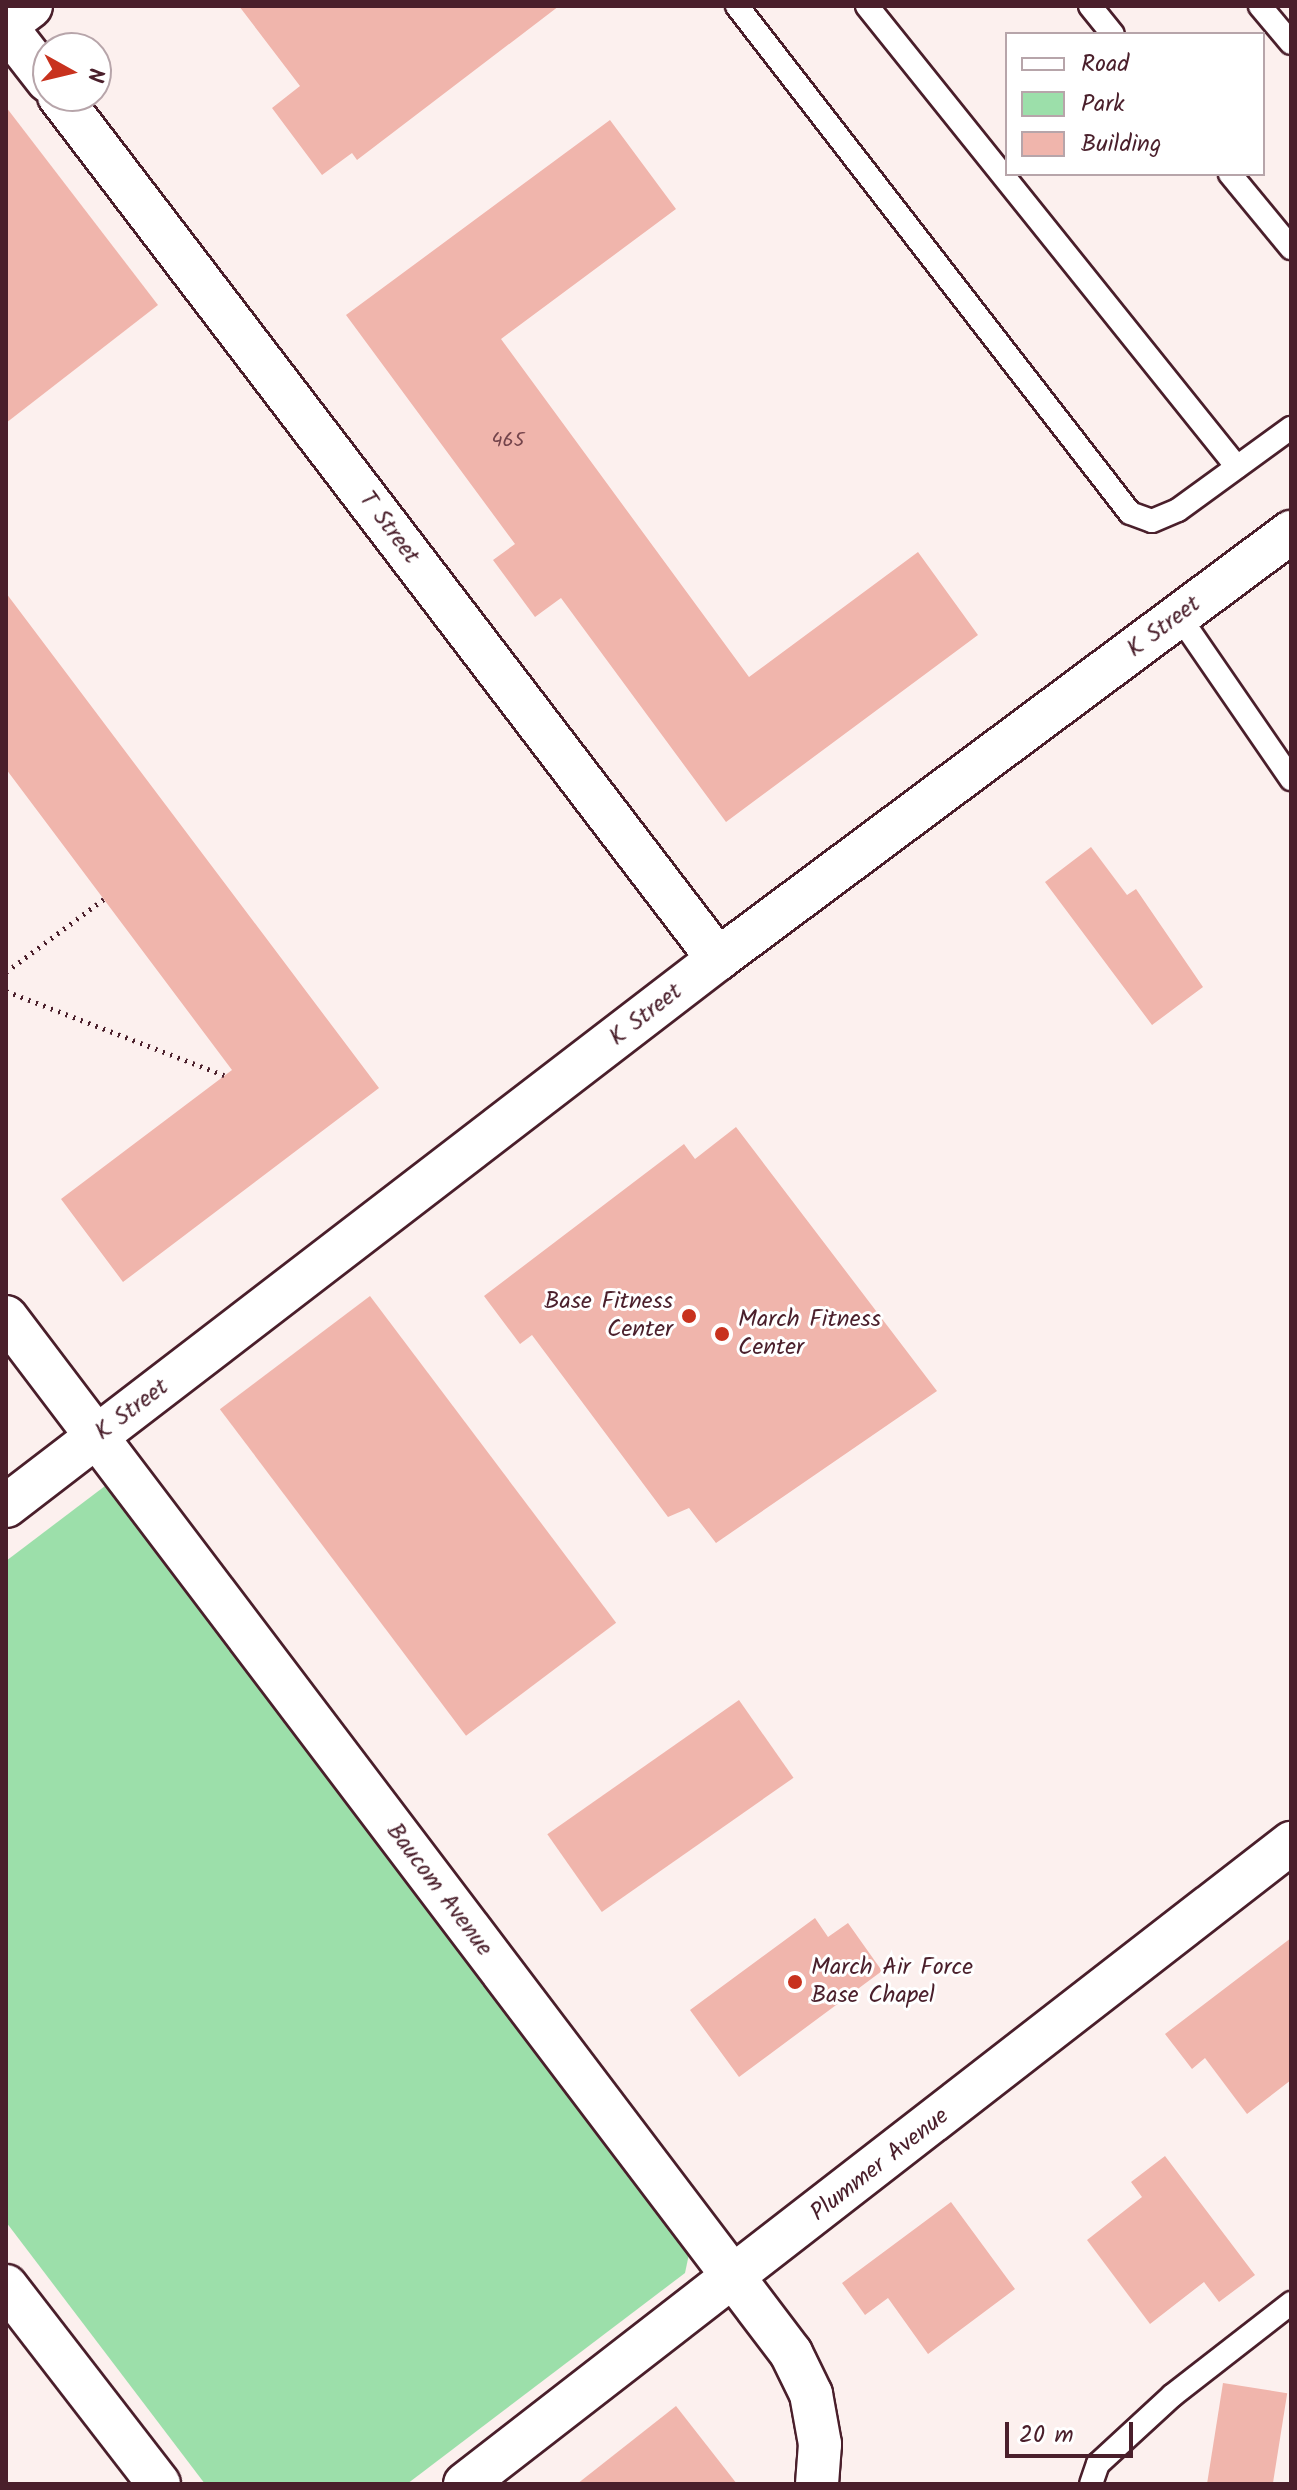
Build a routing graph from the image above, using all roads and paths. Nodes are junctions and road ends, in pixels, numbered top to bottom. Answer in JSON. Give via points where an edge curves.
{"nodes":[{"id":1,"x":30,"y":6,"type":"edge"},
{"id":2,"x":737,"y":6,"type":"edge"},
{"id":3,"x":867,"y":6,"type":"edge"},
{"id":4,"x":1090,"y":6,"type":"edge"},
{"id":5,"x":1260,"y":6,"type":"edge"},
{"id":6,"x":6,"y":26,"type":"edge"},
{"id":7,"x":1111,"y":32,"type":"edge"},
{"id":8,"x":1291,"y":43,"type":"edge"},
{"id":9,"x":32,"y":60,"type":"edge"},
{"id":10,"x":71,"y":112,"type":"edge"},
{"id":11,"x":1232,"y":176,"type":"edge"},
{"id":12,"x":1291,"y":248,"type":"edge"},
{"id":13,"x":1291,"y":428,"type":"edge"},
{"id":14,"x":1237,"y":467,"type":"junction"},
{"id":15,"x":1291,"y":532,"type":"edge"},
{"id":16,"x":1179,"y":616,"type":"junction"},
{"id":17,"x":1291,"y":779,"type":"edge"},
{"id":18,"x":104,"y":899,"type":"dead end"},
{"id":19,"x":718,"y":959,"type":"junction"},
{"id":20,"x":6,"y":972,"type":"edge"},
{"id":21,"x":6,"y":991,"type":"edge"},
{"id":22,"x":224,"y":1075,"type":"dead end"},
{"id":23,"x":6,"y":1317,"type":"edge"},
{"id":24,"x":97,"y":1437,"type":"junction"},
{"id":25,"x":6,"y":1506,"type":"edge"},
{"id":26,"x":1291,"y":1843,"type":"edge"},
{"id":27,"x":735,"y":2278,"type":"junction"},
{"id":28,"x":6,"y":2286,"type":"edge"},
{"id":29,"x":1291,"y":2303,"type":"edge"},
{"id":30,"x":159,"y":2484,"type":"edge"},
{"id":31,"x":465,"y":2484,"type":"edge"},
{"id":32,"x":817,"y":2484,"type":"edge"},
{"id":33,"x":1091,"y":2484,"type":"edge"}],
"edges":[{"from":1,"to":6,"type":"street"},
{"from":2,"to":14,"type":"lane","via":[[1130,513],[1152,521]]},
{"from":3,"to":14,"type":"lane"},
{"from":4,"to":7,"type":"lane"},
{"from":5,"to":8,"type":"lane"},
{"from":6,"to":9,"type":"street"},
{"from":10,"to":19,"type":"street","name":"T Street"},
{"from":11,"to":12,"type":"lane"},
{"from":13,"to":14,"type":"lane"},
{"from":15,"to":16,"type":"street","name":"K Street"},
{"from":16,"to":17,"type":"lane"},
{"from":16,"to":19,"type":"street","name":"K Street"},
{"from":18,"to":20,"type":"path"},
{"from":19,"to":24,"type":"street","name":"K Street"},
{"from":21,"to":22,"type":"path"},
{"from":23,"to":24,"type":"street","name":"Baucom Avenue"},
{"from":24,"to":25,"type":"street","name":"K Street"},
{"from":24,"to":27,"type":"street","name":"Baucom Avenue"},
{"from":26,"to":27,"type":"street","name":"Plummer Avenue"},
{"from":27,"to":31,"type":"street","name":"Plummer Avenue"},
{"from":27,"to":32,"type":"street","name":"Baucom Avenue","via":[[791,2353],[811,2394],[820,2444]]},
{"from":28,"to":30,"type":"street"},
{"from":29,"to":33,"type":"lane","via":[[1173,2395],[1098,2464]]}]}
